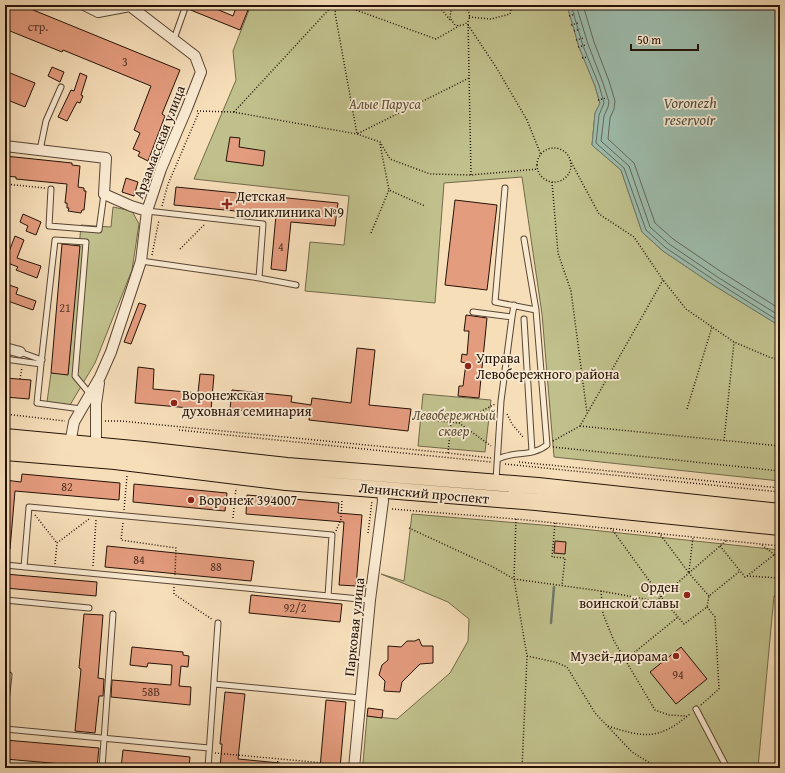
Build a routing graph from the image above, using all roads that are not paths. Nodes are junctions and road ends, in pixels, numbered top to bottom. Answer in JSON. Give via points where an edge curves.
{"nodes":[{"id":1,"x":84,"y":5,"type":"edge"},
{"id":2,"x":129,"y":5,"type":"edge"},
{"id":3,"x":185,"y":8,"type":"dead end"},
{"id":4,"x":174,"y":39,"type":"junction"},
{"id":5,"x":61,"y":87,"type":"dead end"},
{"id":6,"x":5,"y":146,"type":"edge"},
{"id":7,"x":40,"y":150,"type":"junction"},
{"id":8,"x":505,"y":188,"type":"dead end"},
{"id":9,"x":51,"y":189,"type":"road end"},
{"id":10,"x":104,"y":194,"type":"junction"},
{"id":11,"x":147,"y":211,"type":"junction"},
{"id":12,"x":524,"y":239,"type":"dead end"},
{"id":13,"x":141,"y":260,"type":"junction"},
{"id":14,"x":259,"y":278,"type":"junction"},
{"id":15,"x":296,"y":285,"type":"dead end"},
{"id":16,"x":514,"y":305,"type":"junction"},
{"id":17,"x":536,"y":310,"type":"junction"},
{"id":18,"x":473,"y":312,"type":"dead end"},
{"id":19,"x":512,"y":317,"type":"junction"},
{"id":20,"x":524,"y":319,"type":"dead end"},
{"id":21,"x":5,"y":348,"type":"edge"},
{"id":22,"x":21,"y":357,"type":"junction"},
{"id":23,"x":5,"y":359,"type":"edge"},
{"id":24,"x":42,"y":362,"type":"junction"},
{"id":25,"x":100,"y":377,"type":"junction"},
{"id":26,"x":90,"y":394,"type":"junction"},
{"id":27,"x":81,"y":408,"type":"junction"},
{"id":28,"x":5,"y":437,"type":"edge"},
{"id":29,"x":532,"y":449,"type":"junction"},
{"id":30,"x":69,"y":450,"type":"junction"},
{"id":31,"x":5,"y":452,"type":"edge"},
{"id":32,"x":96,"y":452,"type":"junction"},
{"id":33,"x":498,"y":461,"type":"junction"},
{"id":34,"x":382,"y":489,"type":"junction"},
{"id":35,"x":495,"y":491,"type":"junction"},
{"id":36,"x":780,"y":512,"type":"edge"},
{"id":37,"x":780,"y":527,"type":"edge"},
{"id":38,"x":5,"y":565,"type":"edge"},
{"id":39,"x":24,"y":567,"type":"junction"},
{"id":40,"x":328,"y":596,"type":"junction"},
{"id":41,"x":5,"y":600,"type":"edge"},
{"id":42,"x":370,"y":600,"type":"junction"},
{"id":43,"x":89,"y":608,"type":"dead end"},
{"id":44,"x":113,"y":614,"type":"dead end"},
{"id":45,"x":218,"y":623,"type":"road end"},
{"id":46,"x":9,"y":674,"type":"dead end"},
{"id":47,"x":214,"y":684,"type":"junction"},
{"id":48,"x":360,"y":698,"type":"junction"},
{"id":49,"x":696,"y":709,"type":"road end"},
{"id":50,"x":5,"y":710,"type":"edge"},
{"id":51,"x":5,"y":730,"type":"edge"},
{"id":52,"x":104,"y":738,"type":"junction"},
{"id":53,"x":209,"y":750,"type":"junction"},
{"id":54,"x":354,"y":765,"type":"edge"},
{"id":55,"x":102,"y":768,"type":"edge"},
{"id":56,"x":208,"y":768,"type":"edge"},
{"id":57,"x":727,"y":768,"type":"edge"}],
"edges":[{"from":1,"to":2,"type":"street","via":[[98,12]]},
{"from":2,"to":4,"type":"street"},
{"from":3,"to":4,"type":"lane"},
{"from":4,"to":11,"type":"street","name":"Арзамасская улица","via":[[195,56],[201,72],[161,169]]},
{"from":5,"to":7,"type":"lane","via":[[46,121]]},
{"from":6,"to":7,"type":"street"},
{"from":7,"to":10,"type":"street","via":[[106,158]]},
{"from":8,"to":16,"type":"lane","via":[[495,302]]},
{"from":9,"to":10,"type":"lane","via":[[49,226],[98,230]]},
{"from":10,"to":11,"type":"street"},
{"from":11,"to":13,"type":"street","name":"Арзамасская улица"},
{"from":11,"to":14,"type":"lane","via":[[263,224]]},
{"from":12,"to":17,"type":"lane"},
{"from":13,"to":14,"type":"lane"},
{"from":13,"to":25,"type":"street","name":"Арзамасская улица","via":[[111,352]]},
{"from":14,"to":15,"type":"lane"},
{"from":16,"to":17,"type":"lane"},
{"from":16,"to":19,"type":"lane"},
{"from":17,"to":29,"type":"lane","via":[[546,445],[542,449]]},
{"from":18,"to":19,"type":"lane"},
{"from":19,"to":33,"type":"lane","via":[[501,401]]},
{"from":20,"to":29,"type":"lane"},
{"from":21,"to":22,"type":"street"},
{"from":22,"to":23,"type":"lane"},
{"from":22,"to":24,"type":"lane"},
{"from":22,"to":24,"type":"lane"},
{"from":24,"to":26,"type":"lane","via":[[55,240],[86,242],[74,376]]},
{"from":24,"to":27,"type":"lane","via":[[37,402]]},
{"from":25,"to":26,"type":"street","name":"Арзамасская улица"},
{"from":25,"to":32,"type":"street","name":"Арзамасская улица","via":[[96,404]]},
{"from":26,"to":27,"type":"street","name":"Арзамасская улица"},
{"from":27,"to":30,"type":"street","name":"Арзамасская улица","via":[[74,422]]},
{"from":28,"to":30,"type":"main road","name":"Ленинский проспект"},
{"from":29,"to":33,"type":"lane","via":[[505,455]]},
{"from":30,"to":31,"type":"main road","name":"Ленинский проспект"},
{"from":30,"to":32,"type":"main road","name":"Ленинский проспект"},
{"from":32,"to":34,"type":"main road","name":"Ленинский проспект","via":[[286,482]]},
{"from":32,"to":35,"type":"main road","name":"Ленинский проспект","via":[[287,466]]},
{"from":33,"to":35,"type":"lane"},
{"from":34,"to":35,"type":"main road","name":"Ленинский проспект"},
{"from":34,"to":42,"type":"street","name":"Парковая улица","via":[[383,501]]},
{"from":35,"to":36,"type":"main road","name":"Ленинский проспект"},
{"from":35,"to":37,"type":"main road","name":"Ленинский проспект","via":[[536,502]]},
{"from":38,"to":39,"type":"lane"},
{"from":39,"to":40,"type":"lane"},
{"from":39,"to":40,"type":"lane","via":[[29,507],[332,535]]},
{"from":40,"to":42,"type":"lane"},
{"from":41,"to":43,"type":"lane"},
{"from":42,"to":48,"type":"street","name":"Парковая улица"},
{"from":44,"to":52,"type":"lane"},
{"from":45,"to":47,"type":"lane"},
{"from":46,"to":50,"type":"lane"},
{"from":47,"to":48,"type":"lane"},
{"from":47,"to":53,"type":"lane"},
{"from":48,"to":54,"type":"street","name":"Парковая улица"},
{"from":49,"to":57,"type":"lane"},
{"from":51,"to":52,"type":"lane"},
{"from":52,"to":53,"type":"lane"},
{"from":52,"to":55,"type":"lane"},
{"from":53,"to":56,"type":"lane"}]}
